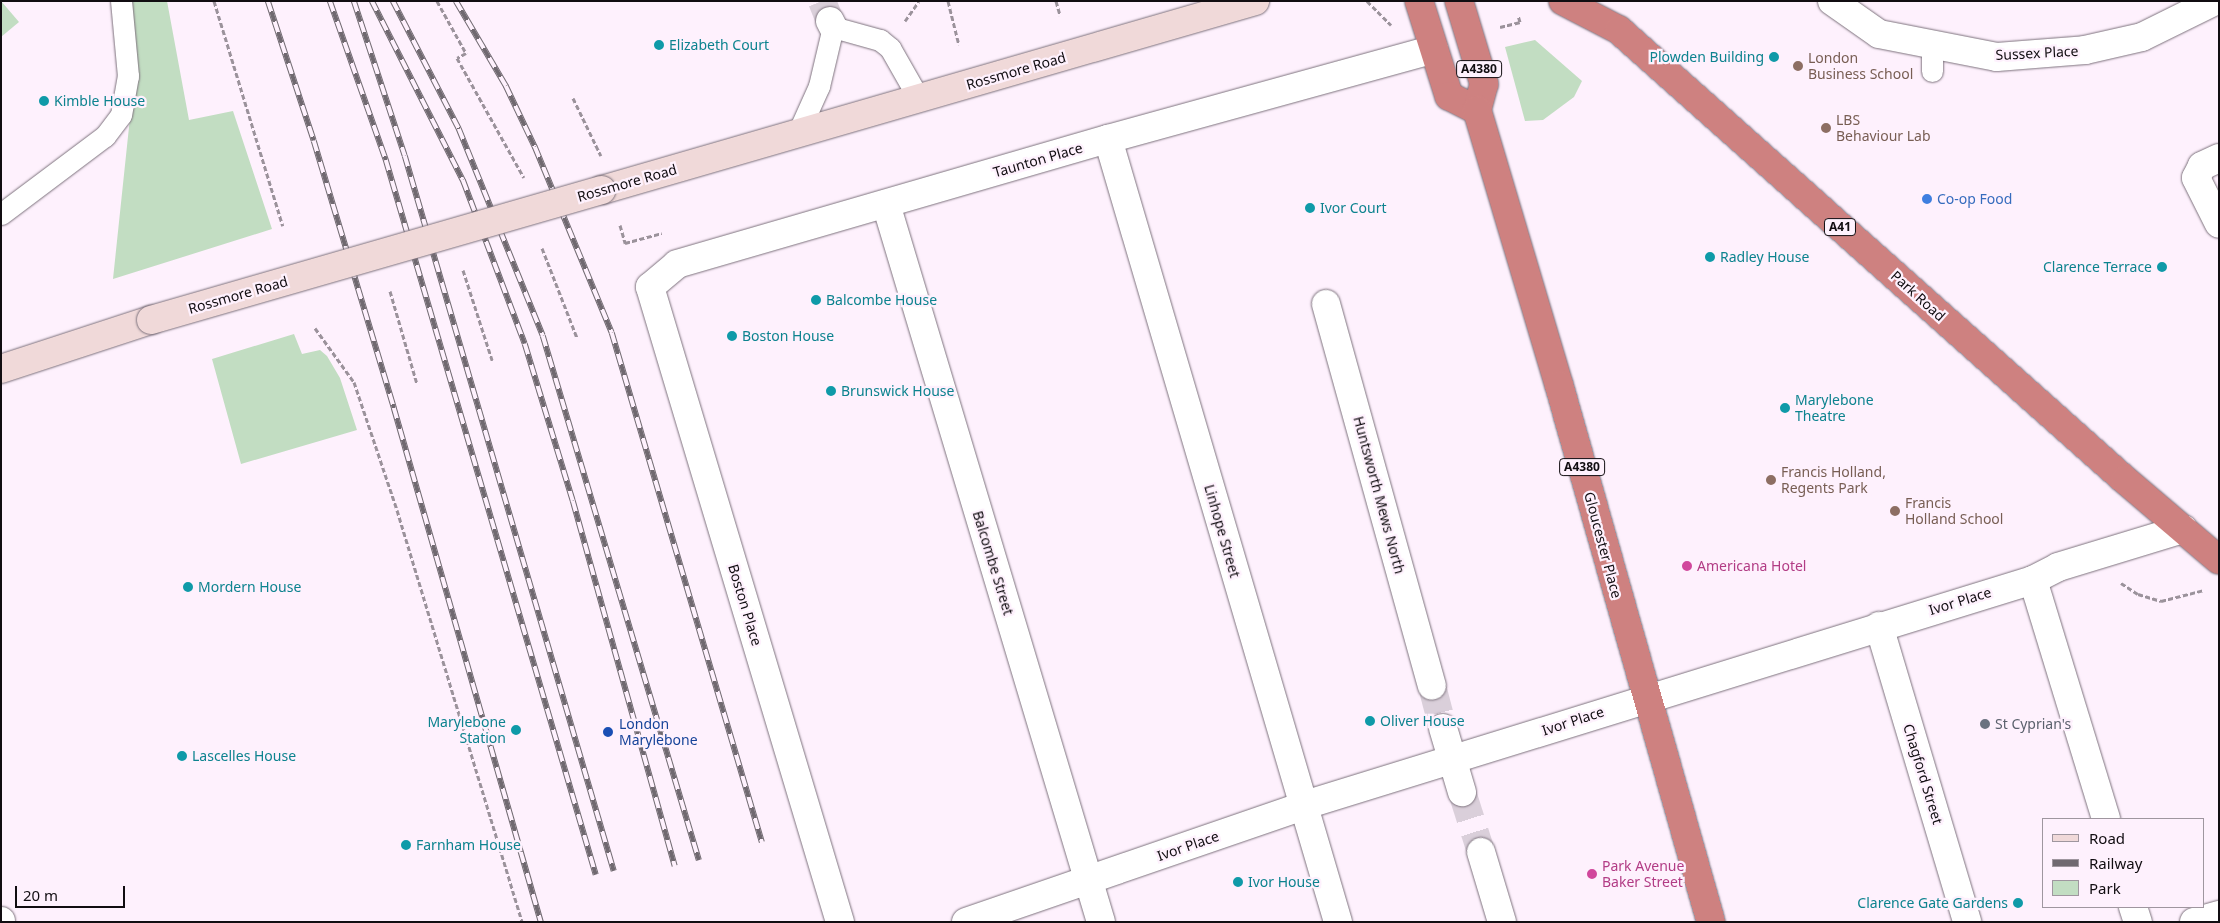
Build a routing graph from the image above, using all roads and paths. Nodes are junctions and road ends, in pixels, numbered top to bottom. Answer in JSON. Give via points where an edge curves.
{"nodes":[{"id":1,"x":121,"y":1,"type":"edge"},
{"id":2,"x":214,"y":1,"type":"edge"},
{"id":3,"x":437,"y":1,"type":"edge"},
{"id":4,"x":948,"y":1,"type":"edge"},
{"id":5,"x":1056,"y":1,"type":"edge"},
{"id":6,"x":1255,"y":1,"type":"edge"},
{"id":7,"x":1367,"y":1,"type":"edge"},
{"id":8,"x":1419,"y":1,"type":"edge"},
{"id":9,"x":1459,"y":1,"type":"edge"},
{"id":10,"x":1563,"y":1,"type":"edge"},
{"id":11,"x":1604,"y":1,"type":"edge"},
{"id":12,"x":1832,"y":1,"type":"edge"},
{"id":13,"x":2215,"y":1,"type":"edge"},
{"id":14,"x":1060,"y":15,"type":"dead end"},
{"id":15,"x":1619,"y":30,"type":"junction"},
{"id":16,"x":1399,"y":32,"type":"dead end"},
{"id":17,"x":959,"y":45,"type":"dead end"},
{"id":18,"x":1434,"y":50,"type":"junction"},
{"id":19,"x":573,"y":98,"type":"dead end"},
{"id":20,"x":920,"y":99,"type":"junction"},
{"id":21,"x":1477,"y":110,"type":"junction"},
{"id":22,"x":797,"y":135,"type":"junction"},
{"id":23,"x":595,"y":139,"type":"dead end"},
{"id":24,"x":1108,"y":139,"type":"junction"},
{"id":25,"x":2219,"y":158,"type":"edge"},
{"id":26,"x":527,"y":183,"type":"dead end"},
{"id":27,"x":886,"y":204,"type":"junction"},
{"id":28,"x":1,"y":214,"type":"edge"},
{"id":29,"x":2219,"y":224,"type":"edge"},
{"id":30,"x":620,"y":225,"type":"dead end"},
{"id":31,"x":283,"y":226,"type":"dead end"},
{"id":32,"x":656,"y":235,"type":"dead end"},
{"id":33,"x":542,"y":248,"type":"dead end"},
{"id":34,"x":463,"y":270,"type":"dead end"},
{"id":35,"x":650,"y":287,"type":"joint"},
{"id":36,"x":390,"y":291,"type":"dead end"},
{"id":37,"x":1326,"y":304,"type":"dead end"},
{"id":38,"x":315,"y":328,"type":"dead end"},
{"id":39,"x":577,"y":338,"type":"dead end"},
{"id":40,"x":492,"y":360,"type":"dead end"},
{"id":41,"x":1,"y":369,"type":"edge"},
{"id":42,"x":417,"y":384,"type":"dead end"},
{"id":43,"x":2183,"y":529,"type":"junction"},
{"id":44,"x":2215,"y":572,"type":"edge"},
{"id":45,"x":2033,"y":580,"type":"junction"},
{"id":46,"x":2118,"y":581,"type":"dead end"},
{"id":47,"x":1879,"y":626,"type":"junction"},
{"id":48,"x":1432,"y":686,"type":"tunnel mouth"},
{"id":49,"x":1646,"y":699,"type":"junction"},
{"id":50,"x":1443,"y":728,"type":"tunnel mouth"},
{"id":51,"x":1452,"y":760,"type":"junction"},
{"id":52,"x":1462,"y":792,"type":"tunnel mouth"},
{"id":53,"x":1302,"y":806,"type":"junction"},
{"id":54,"x":2106,"y":818,"type":"edge"},
{"id":55,"x":1481,"y":852,"type":"tunnel mouth"},
{"id":56,"x":1088,"y":880,"type":"junction"},
{"id":57,"x":2133,"y":908,"type":"edge"},
{"id":58,"x":2219,"y":915,"type":"edge"},
{"id":59,"x":522,"y":922,"type":"edge"},
{"id":60,"x":840,"y":922,"type":"edge"},
{"id":61,"x":966,"y":922,"type":"edge"},
{"id":62,"x":1101,"y":922,"type":"edge"},
{"id":63,"x":1338,"y":922,"type":"edge"},
{"id":64,"x":1502,"y":922,"type":"edge"},
{"id":65,"x":1710,"y":922,"type":"edge"},
{"id":66,"x":1967,"y":922,"type":"edge"},
{"id":67,"x":2138,"y":922,"type":"edge"},
{"id":68,"x":2194,"y":922,"type":"edge"}],
"edges":[{"from":1,"to":28,"type":"lane","via":[[128,76],[120,116],[105,136]]},
{"from":2,"to":31,"type":"path"},
{"from":3,"to":26,"type":"path","via":[[466,52],[457,58]]},
{"from":4,"to":17,"type":"path"},
{"from":5,"to":14,"type":"path"},
{"from":6,"to":20,"type":"street","name":"Rossmore Road"},
{"from":7,"to":16,"type":"path"},
{"from":8,"to":18,"type":"highway","number":"A4380"},
{"from":9,"to":21,"type":"highway","number":"A4380","via":[[1484,84]]},
{"from":10,"to":15,"type":"highway","name":"Park Road","number":"A41"},
{"from":11,"to":15,"type":"highway","name":"Park Road","number":"A41"},
{"from":12,"to":13,"type":"street","name":"Sussex Place","via":[[1879,34],[1932,58],[2085,50],[2142,37]]},
{"from":15,"to":43,"type":"highway","name":"Park Road","number":"A41"},
{"from":18,"to":21,"type":"highway","number":"A4380","via":[[1449,96]]},
{"from":18,"to":24,"type":"street","name":"Taunton Place"},
{"from":19,"to":23,"type":"path"},
{"from":20,"to":22,"type":"street","name":"Rossmore Road"},
{"from":20,"to":22,"type":"lane","via":[[890,48],[880,40],[832,24],[819,86]]},
{"from":21,"to":49,"type":"highway","name":"Gloucester Place","number":"A4380","via":[[1556,376]]},
{"from":22,"to":41,"type":"street","name":"Rossmore Road","bridge":true,"via":[[151,320]]},
{"from":24,"to":27,"type":"street","name":"Taunton Place"},
{"from":24,"to":53,"type":"street","name":"Linhope Street"},
{"from":25,"to":29,"type":"street","via":[[2202,166],[2196,178]]},
{"from":27,"to":35,"type":"street","name":"Taunton Place","via":[[677,264]]},
{"from":27,"to":56,"type":"street","name":"Balcombe Street"},
{"from":30,"to":32,"type":"path","via":[[626,243]]},
{"from":33,"to":39,"type":"path"},
{"from":34,"to":40,"type":"path"},
{"from":35,"to":60,"type":"street","name":"Boston Place"},
{"from":36,"to":42,"type":"path"},
{"from":37,"to":48,"type":"street","name":"Huntsworth Mews North"},
{"from":38,"to":59,"type":"path","via":[[354,382],[397,510]]},
{"from":43,"to":44,"type":"highway","name":"Park Road","number":"A41"},
{"from":43,"to":45,"type":"street","name":"Ivor Place","via":[[2058,567]]},
{"from":44,"to":46,"type":"path","via":[[2188,596],[2161,601],[2138,594]]},
{"from":45,"to":47,"type":"street","name":"Ivor Place"},
{"from":45,"to":54,"type":"street"},
{"from":47,"to":49,"type":"street","name":"Ivor Place"},
{"from":47,"to":66,"type":"street","name":"Chagford Street"},
{"from":49,"to":51,"type":"street","name":"Ivor Place"},
{"from":49,"to":65,"type":"highway","name":"Gloucester Place","number":"A4380"},
{"from":50,"to":51,"type":"street"},
{"from":51,"to":52,"type":"street"},
{"from":51,"to":53,"type":"street","name":"Ivor Place"},
{"from":53,"to":56,"type":"street","name":"Ivor Place"},
{"from":53,"to":63,"type":"street","name":"Linhope Street"},
{"from":55,"to":64,"type":"street"},
{"from":56,"to":61,"type":"street","name":"Ivor Place"},
{"from":56,"to":62,"type":"street","name":"Balcombe Street"},
{"from":57,"to":67,"type":"street"},
{"from":58,"to":68,"type":"street"}]}
